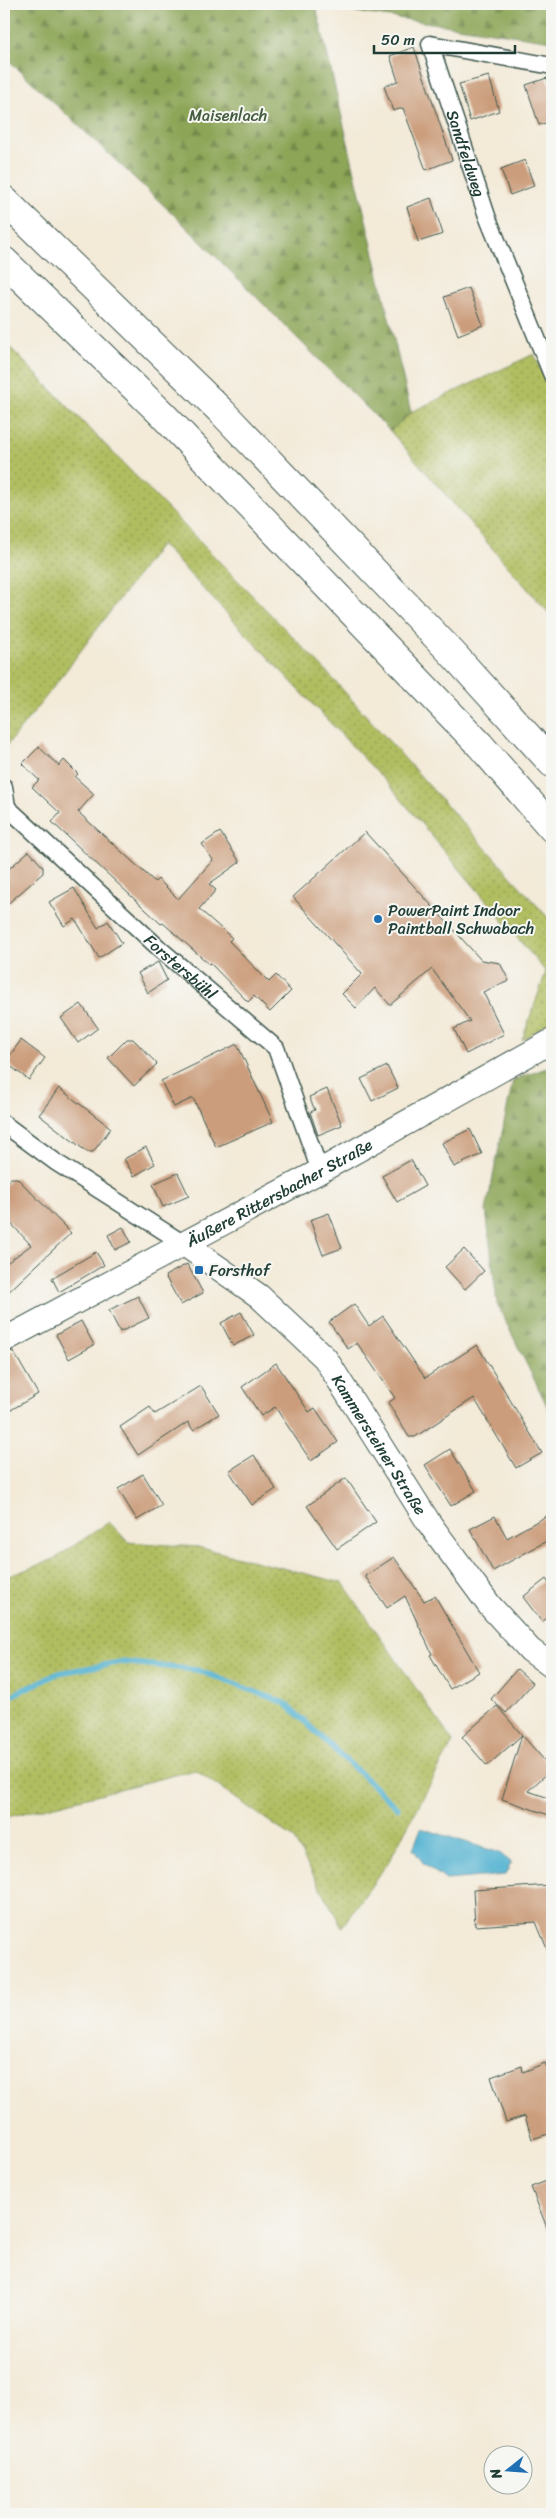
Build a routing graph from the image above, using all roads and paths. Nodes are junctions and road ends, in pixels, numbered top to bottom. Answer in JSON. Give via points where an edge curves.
{"nodes":[{"id":1,"x":552,"y":66,"type":"edge"},
{"id":2,"x":4,"y":200,"type":"edge"},
{"id":3,"x":4,"y":261,"type":"edge"},
{"id":4,"x":552,"y":375,"type":"edge"},
{"id":5,"x":552,"y":763,"type":"edge"},
{"id":6,"x":4,"y":787,"type":"edge"},
{"id":7,"x":552,"y":828,"type":"edge"},
{"id":8,"x":552,"y":1041,"type":"edge"},
{"id":9,"x":4,"y":1124,"type":"edge"},
{"id":10,"x":320,"y":1171,"type":"junction"},
{"id":11,"x":184,"y":1244,"type":"junction"},
{"id":12,"x":4,"y":1340,"type":"edge"},
{"id":13,"x":552,"y":1666,"type":"edge"}],
"edges":[{"from":1,"to":4,"type":"street","name":"Sandfeldweg","via":[[430,44],[487,216]]},
{"from":2,"to":5,"type":"highway","via":[[222,412]]},
{"from":3,"to":7,"type":"highway","via":[[161,413],[480,745]]},
{"from":6,"to":10,"type":"street","name":"Forstersbühl","via":[[7,807],[160,949],[276,1048]]},
{"from":8,"to":10,"type":"main road","name":"Äußere Rittersbacher Straße"},
{"from":9,"to":11,"type":"street","via":[[57,1163]]},
{"from":10,"to":11,"type":"main road","name":"Äußere Rittersbacher Straße"},
{"from":11,"to":12,"type":"main road","name":"Äußere Rittersbacher Straße"},
{"from":11,"to":13,"type":"main road","name":"Kammersteiner Straße","via":[[259,1296],[325,1358],[429,1524],[490,1606],[530,1650]]}]}
